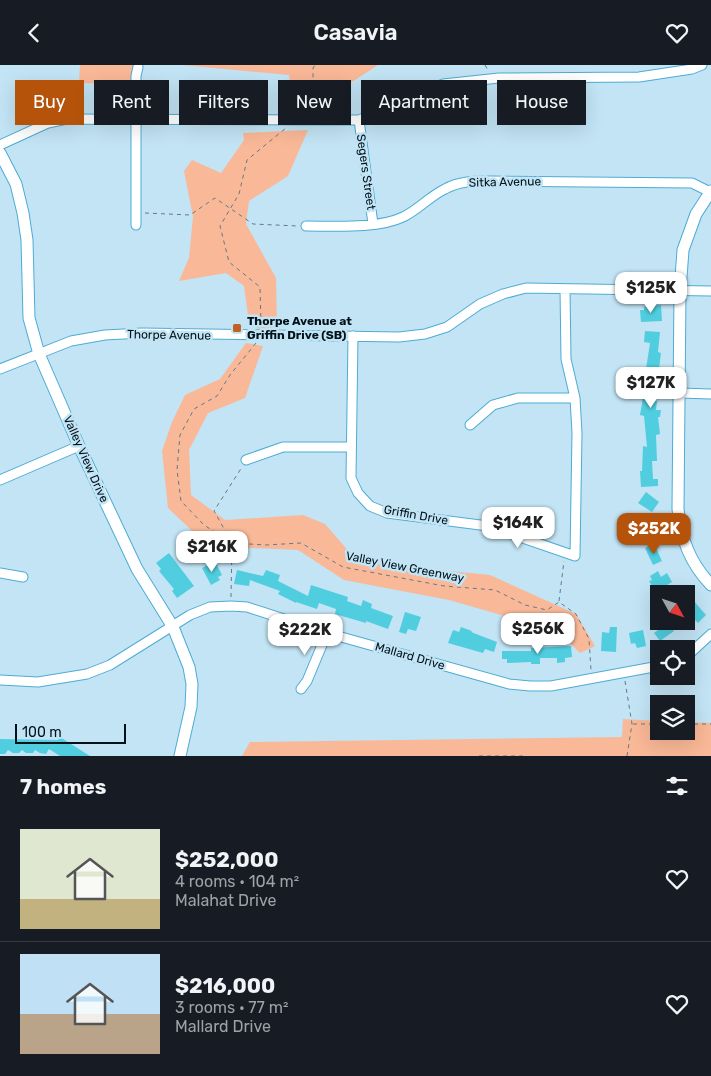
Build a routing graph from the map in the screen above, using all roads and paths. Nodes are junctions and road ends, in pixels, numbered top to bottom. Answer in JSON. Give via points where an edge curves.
{"nodes":[{"id":1,"x":314,"y":65,"type":"edge"},
{"id":2,"x":702,"y":65,"type":"edge"},
{"id":3,"x":138,"y":67,"type":"dead end"},
{"id":4,"x":136,"y":80,"type":"edge"},
{"id":5,"x":313,"y":80,"type":"edge"},
{"id":6,"x":94,"y":119,"type":"edge"},
{"id":7,"x":169,"y":119,"type":"edge"},
{"id":8,"x":278,"y":120,"type":"edge"},
{"id":9,"x":351,"y":121,"type":"edge"},
{"id":10,"x":359,"y":121,"type":"junction"},
{"id":11,"x":136,"y":125,"type":"edge"},
{"id":12,"x":289,"y":125,"type":"edge"},
{"id":13,"x":0,"y":145,"type":"edge"},
{"id":14,"x":0,"y":153,"type":"edge"},
{"id":15,"x":710,"y":192,"type":"edge"},
{"id":16,"x":230,"y":209,"type":"junction"},
{"id":17,"x":135,"y":213,"type":"junction"},
{"id":18,"x":373,"y":224,"type":"junction"},
{"id":19,"x":136,"y":225,"type":"dead end"},
{"id":20,"x":306,"y":227,"type":"joint"},
{"id":21,"x":565,"y":289,"type":"junction"},
{"id":22,"x":680,"y":291,"type":"junction"},
{"id":23,"x":711,"y":291,"type":"edge"},
{"id":24,"x":261,"y":336,"type":"junction"},
{"id":25,"x":352,"y":336,"type":"junction"},
{"id":26,"x":39,"y":354,"type":"junction"},
{"id":27,"x":0,"y":369,"type":"edge"},
{"id":28,"x":680,"y":393,"type":"junction"},
{"id":29,"x":711,"y":394,"type":"edge"},
{"id":30,"x":575,"y":398,"type":"junction"},
{"id":31,"x":470,"y":425,"type":"dead end"},
{"id":32,"x":79,"y":445,"type":"junction"},
{"id":33,"x":351,"y":447,"type":"junction"},
{"id":34,"x":246,"y":460,"type":"joint"},
{"id":35,"x":0,"y":480,"type":"edge"},
{"id":36,"x":232,"y":543,"type":"junction"},
{"id":37,"x":564,"y":553,"type":"junction"},
{"id":38,"x":0,"y":573,"type":"edge"},
{"id":39,"x":24,"y":577,"type":"dead end"},
{"id":40,"x":711,"y":585,"type":"edge"},
{"id":41,"x":559,"y":602,"type":"junction"},
{"id":42,"x":231,"y":605,"type":"junction"},
{"id":43,"x":173,"y":627,"type":"junction"},
{"id":44,"x":327,"y":633,"type":"junction"},
{"id":45,"x":711,"y":634,"type":"edge"},
{"id":46,"x":695,"y":649,"type":"edge"},
{"id":47,"x":650,"y":668,"type":"edge"},
{"id":48,"x":624,"y":673,"type":"junction"},
{"id":49,"x":591,"y":679,"type":"junction"},
{"id":50,"x":0,"y":681,"type":"edge"},
{"id":51,"x":301,"y":689,"type":"dead end"},
{"id":52,"x":632,"y":724,"type":"junction"},
{"id":53,"x":650,"y":724,"type":"edge"},
{"id":54,"x":695,"y":724,"type":"edge"},
{"id":55,"x":711,"y":724,"type":"edge"},
{"id":56,"x":180,"y":756,"type":"edge"},
{"id":57,"x":479,"y":756,"type":"edge"},
{"id":58,"x":526,"y":756,"type":"edge"},
{"id":59,"x":627,"y":756,"type":"edge"}],
"edges":[{"from":1,"to":5,"type":"path"},
{"from":2,"to":10,"type":"street","via":[[639,77],[499,78],[443,84]]},
{"from":3,"to":4,"type":"street"},
{"from":6,"to":13,"type":"street","via":[[48,123]]},
{"from":7,"to":8,"type":"street"},
{"from":9,"to":10,"type":"street"},
{"from":10,"to":18,"type":"street","name":"Segers Street"},
{"from":11,"to":17,"type":"street"},
{"from":12,"to":16,"type":"path","via":[[247,161],[239,194]]},
{"from":14,"to":26,"type":"street","name":"Valley View Drive","via":[[16,184],[23,213],[29,317]]},
{"from":15,"to":18,"type":"street","name":"Sitka Avenue","via":[[692,183],[465,182],[445,189],[403,217]]},
{"from":15,"to":22,"type":"street","via":[[696,214],[683,250]]},
{"from":16,"to":17,"type":"path","via":[[215,198],[190,215]]},
{"from":16,"to":20,"type":"path","via":[[253,224]]},
{"from":16,"to":24,"type":"path","via":[[220,226],[229,262],[260,287]]},
{"from":17,"to":19,"type":"street"},
{"from":18,"to":20,"type":"street","name":"Sitka Avenue"},
{"from":21,"to":22,"type":"street","name":"Thorpe Avenue"},
{"from":21,"to":25,"type":"street","name":"Thorpe Avenue","via":[[526,288],[503,294],[480,304],[448,327],[425,334]]},
{"from":21,"to":30,"type":"street","via":[[566,359]]},
{"from":22,"to":23,"type":"street","name":"Thorpe Avenue"},
{"from":22,"to":28,"type":"street"},
{"from":24,"to":25,"type":"street","name":"Thorpe Avenue"},
{"from":24,"to":26,"type":"street","name":"Thorpe Avenue","via":[[105,335],[70,341]]},
{"from":24,"to":36,"type":"path","name":"Valley View Greenway","via":[[217,396],[194,409],[180,435],[176,470],[181,501],[204,525]]},
{"from":25,"to":33,"type":"street","name":"Griffin Drive"},
{"from":26,"to":27,"type":"street"},
{"from":26,"to":32,"type":"street","name":"Valley View Drive"},
{"from":28,"to":29,"type":"street"},
{"from":28,"to":40,"type":"street","via":[[680,528],[696,567]]},
{"from":30,"to":31,"type":"street","via":[[510,400],[493,405]]},
{"from":30,"to":37,"type":"street","via":[[575,556]]},
{"from":32,"to":35,"type":"street"},
{"from":32,"to":43,"type":"street","name":"Valley View Drive","via":[[137,569]]},
{"from":33,"to":34,"type":"street","via":[[283,447]]},
{"from":33,"to":37,"type":"street","name":"Griffin Drive","via":[[351,478],[358,493],[370,506],[387,513],[488,526]]},
{"from":34,"to":36,"type":"path","via":[[214,511]]},
{"from":36,"to":41,"type":"path","name":"Valley View Greenway","via":[[301,543],[344,567],[444,586],[495,590],[525,605],[547,611]]},
{"from":36,"to":42,"type":"path"},
{"from":37,"to":41,"type":"path"},
{"from":38,"to":39,"type":"street"},
{"from":41,"to":49,"type":"path","via":[[576,614],[589,639]]},
{"from":42,"to":43,"type":"street","name":"Mallard Drive","via":[[210,607]]},
{"from":42,"to":44,"type":"street","name":"Mallard Drive","via":[[247,607]]},
{"from":43,"to":50,"type":"street","name":"Mallard Drive","via":[[110,665],[87,674],[38,682]]},
{"from":43,"to":56,"type":"street","name":"Valley View Drive","via":[[187,659],[192,685],[188,727]]},
{"from":44,"to":49,"type":"street","name":"Mallard Drive","via":[[509,683],[551,686]]},
{"from":44,"to":51,"type":"street"},
{"from":45,"to":46,"type":"street"},
{"from":47,"to":48,"type":"street","name":"Mallard Drive"},
{"from":48,"to":49,"type":"street","name":"Mallard Drive"},
{"from":48,"to":52,"type":"path"},
{"from":52,"to":53,"type":"path"},
{"from":52,"to":59,"type":"path"},
{"from":54,"to":55,"type":"path"},
{"from":57,"to":58,"type":"path"}]}
